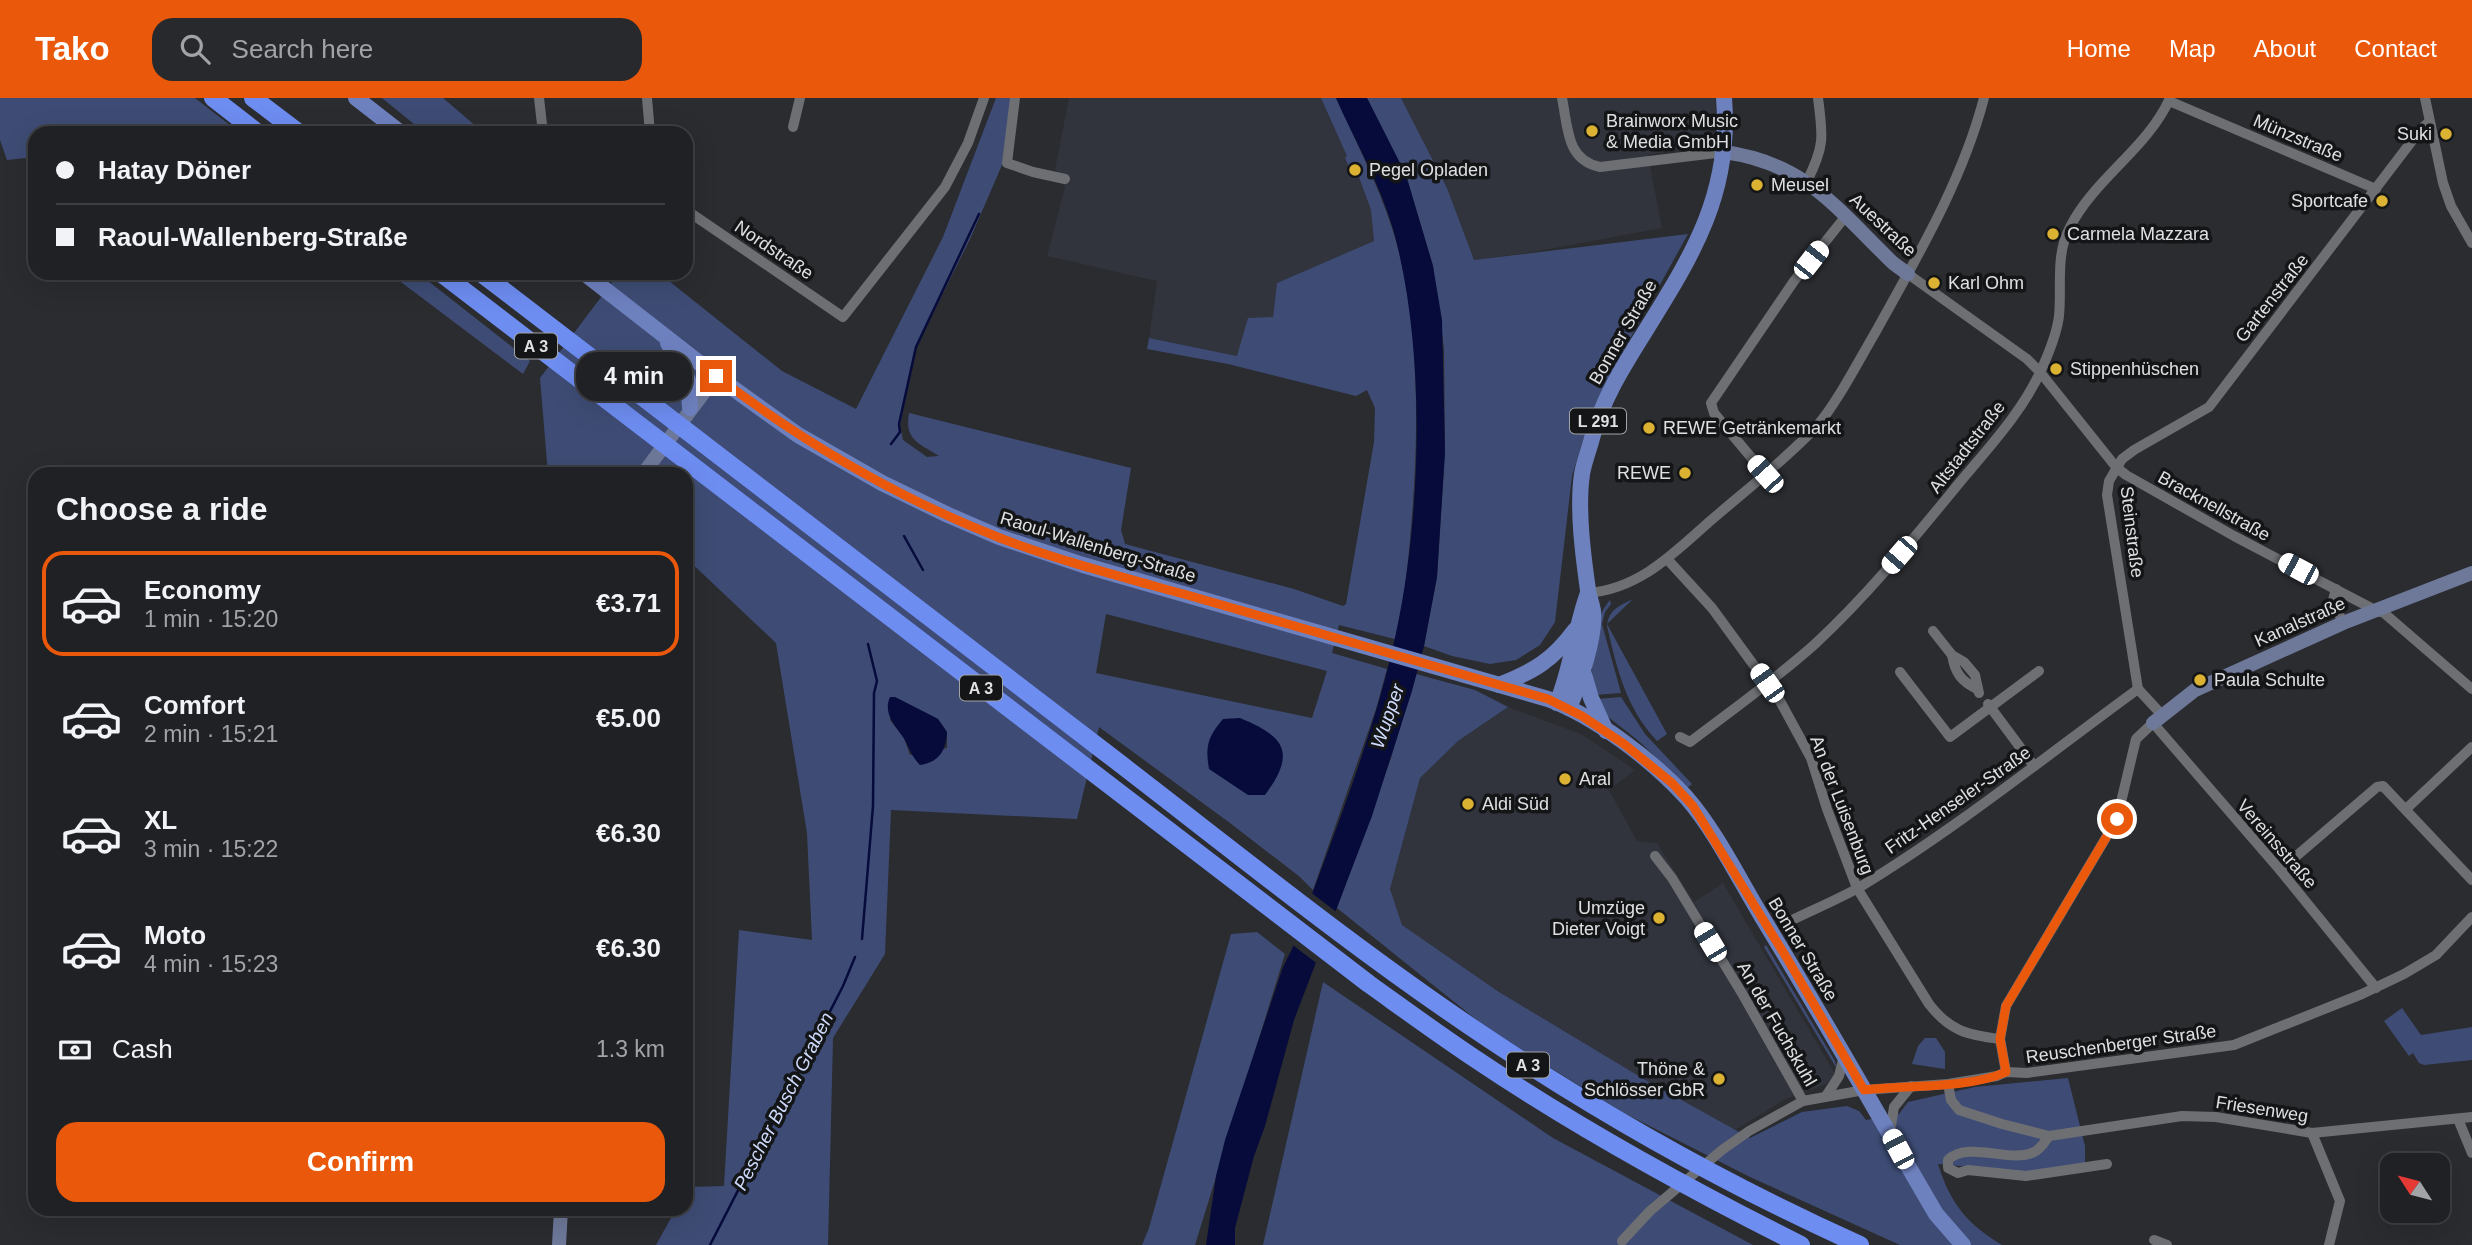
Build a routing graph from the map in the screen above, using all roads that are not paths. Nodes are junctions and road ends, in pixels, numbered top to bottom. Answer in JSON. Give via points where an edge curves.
{"nodes":[{"id":1,"x":213,"y":98,"type":"edge"},
{"id":2,"x":253,"y":98,"type":"edge"},
{"id":3,"x":356,"y":98,"type":"edge"},
{"id":4,"x":539,"y":98,"type":"edge"},
{"id":5,"x":647,"y":98,"type":"edge"},
{"id":6,"x":800,"y":98,"type":"edge"},
{"id":7,"x":984,"y":98,"type":"edge"},
{"id":8,"x":1015,"y":98,"type":"edge"},
{"id":9,"x":1562,"y":98,"type":"edge"},
{"id":10,"x":1724,"y":98,"type":"edge"},
{"id":11,"x":1818,"y":98,"type":"edge"},
{"id":12,"x":1984,"y":98,"type":"edge"},
{"id":13,"x":2425,"y":98,"type":"edge"},
{"id":14,"x":2169,"y":99,"type":"edge"},
{"id":15,"x":2429,"y":122,"type":"junction"},
{"id":16,"x":249,"y":126,"type":"edge"},
{"id":17,"x":290,"y":126,"type":"edge"},
{"id":18,"x":392,"y":126,"type":"edge"},
{"id":19,"x":541,"y":126,"type":"edge"},
{"id":20,"x":649,"y":126,"type":"edge"},
{"id":21,"x":793,"y":127,"type":"dead end"},
{"id":22,"x":1724,"y":152,"type":"junction"},
{"id":23,"x":1065,"y":178,"type":"dead end"},
{"id":24,"x":1807,"y":181,"type":"junction"},
{"id":25,"x":2376,"y":189,"type":"junction"},
{"id":26,"x":693,"y":215,"type":"edge"},
{"id":27,"x":1845,"y":217,"type":"junction"},
{"id":28,"x":2472,"y":243,"type":"edge"},
{"id":29,"x":1908,"y":275,"type":"junction"},
{"id":30,"x":450,"y":280,"type":"edge"},
{"id":31,"x":490,"y":280,"type":"edge"},
{"id":32,"x":593,"y":280,"type":"edge"},
{"id":33,"x":663,"y":335,"type":"junction"},
{"id":34,"x":2040,"y":372,"type":"junction"},
{"id":35,"x":716,"y":376,"type":"junction"},
{"id":36,"x":690,"y":408,"type":"junction"},
{"id":37,"x":648,"y":467,"type":"edge"},
{"id":38,"x":2116,"y":467,"type":"junction"},
{"id":39,"x":1765,"y":474,"type":"junction"},
{"id":40,"x":1667,"y":559,"type":"junction"},
{"id":41,"x":2472,"y":573,"type":"edge"},
{"id":42,"x":2336,"y":589,"type":"junction"},
{"id":43,"x":1588,"y":593,"type":"junction"},
{"id":44,"x":2375,"y":610,"type":"junction"},
{"id":45,"x":2343,"y":623,"type":"junction"},
{"id":46,"x":1579,"y":626,"type":"junction"},
{"id":47,"x":1933,"y":632,"type":"dead end"},
{"id":48,"x":1583,"y":671,"type":"junction"},
{"id":49,"x":2039,"y":671,"type":"dead end"},
{"id":50,"x":1900,"y":672,"type":"dead end"},
{"id":51,"x":1767,"y":683,"type":"junction"},
{"id":52,"x":1499,"y":685,"type":"junction"},
{"id":53,"x":2138,"y":689,"type":"junction"},
{"id":54,"x":2472,"y":689,"type":"edge"},
{"id":55,"x":1978,"y":691,"type":"dead end"},
{"id":56,"x":1989,"y":705,"type":"junction"},
{"id":57,"x":1563,"y":706,"type":"junction"},
{"id":58,"x":2157,"y":719,"type":"junction"},
{"id":59,"x":1606,"y":731,"type":"junction"},
{"id":60,"x":1680,"y":737,"type":"dead end"},
{"id":61,"x":2472,"y":747,"type":"edge"},
{"id":62,"x":2034,"y":766,"type":"junction"},
{"id":63,"x":2406,"y":809,"type":"junction"},
{"id":64,"x":1655,"y":856,"type":"dead end"},
{"id":65,"x":2280,"y":870,"type":"junction"},
{"id":66,"x":2472,"y":880,"type":"edge"},
{"id":67,"x":1857,"y":888,"type":"junction"},
{"id":68,"x":2472,"y":917,"type":"edge"},
{"id":69,"x":1788,"y":922,"type":"dead end"},
{"id":70,"x":2376,"y":988,"type":"junction"},
{"id":71,"x":2000,"y":1039,"type":"junction"},
{"id":72,"x":1844,"y":1056,"type":"junction"},
{"id":73,"x":2006,"y":1072,"type":"junction"},
{"id":74,"x":1948,"y":1084,"type":"junction"},
{"id":75,"x":1911,"y":1086,"type":"junction"},
{"id":76,"x":1864,"y":1090,"type":"junction"},
{"id":77,"x":1826,"y":1096,"type":"junction"},
{"id":78,"x":1803,"y":1101,"type":"junction"},
{"id":79,"x":2472,"y":1117,"type":"edge"},
{"id":80,"x":2458,"y":1119,"type":"junction"},
{"id":81,"x":2312,"y":1133,"type":"junction"},
{"id":82,"x":1890,"y":1134,"type":"junction"},
{"id":83,"x":2049,"y":1136,"type":"junction"},
{"id":84,"x":2472,"y":1153,"type":"edge"},
{"id":85,"x":2108,"y":1164,"type":"dead end"},
{"id":86,"x":561,"y":1216,"type":"edge"},
{"id":87,"x":2154,"y":1240,"type":"dead end"},
{"id":88,"x":1622,"y":1241,"type":"dead end"},
{"id":89,"x":559,"y":1245,"type":"edge"},
{"id":90,"x":1801,"y":1245,"type":"edge"},
{"id":91,"x":1860,"y":1245,"type":"edge"},
{"id":92,"x":1963,"y":1245,"type":"edge"},
{"id":93,"x":2166,"y":1245,"type":"edge"},
{"id":94,"x":2329,"y":1245,"type":"edge"}],
"edges":[{"from":1,"to":16,"type":"highway"},
{"from":2,"to":17,"type":"highway"},
{"from":3,"to":18,"type":"main road"},
{"from":4,"to":19,"type":"street"},
{"from":5,"to":20,"type":"street"},
{"from":6,"to":21,"type":"street"},
{"from":7,"to":26,"type":"street","name":"Nordstraße","via":[[945,187],[843,317]]},
{"from":8,"to":23,"type":"street","via":[[1007,163]]},
{"from":9,"to":22,"type":"street","via":[[1574,152],[1586,164],[1600,167]]},
{"from":10,"to":22,"type":"main road","name":"Bonner Straße","number":"L 291"},
{"from":11,"to":24,"type":"street","via":[[1822,148]]},
{"from":12,"to":29,"type":"street","via":[[1956,180]]},
{"from":13,"to":15,"type":"street"},
{"from":14,"to":25,"type":"street","name":"Münzstraße"},
{"from":14,"to":34,"type":"street","name":"Altstadtstraße","via":[[2156,123],[2099,186],[2069,229],[2060,263],[2059,317]]},
{"from":15,"to":25,"type":"street","name":"Gartenstraße"},
{"from":15,"to":28,"type":"street","via":[[2443,183]]},
{"from":22,"to":24,"type":"street","name":"Auestraße","via":[[1762,159]]},
{"from":22,"to":43,"type":"main road","name":"Bonner Straße","number":"L 291","via":[[1709,217],[1684,269],[1610,389],[1593,433],[1582,474]]},
{"from":24,"to":27,"type":"street","name":"Auestraße"},
{"from":25,"to":38,"type":"street","name":"Gartenstraße","via":[[2209,407],[2134,450]]},
{"from":27,"to":29,"type":"street","name":"Auestraße"},
{"from":27,"to":39,"type":"street","via":[[1794,281],[1711,406]]},
{"from":29,"to":34,"type":"street","name":"Auestraße"},
{"from":29,"to":39,"type":"street","via":[[1822,419]]},
{"from":30,"to":90,"type":"highway","number":"A 3","via":[[1369,985],[1474,1058],[1659,1171]]},
{"from":31,"to":91,"type":"highway","number":"A 3","via":[[1437,1004],[1544,1075],[1680,1154]]},
{"from":32,"to":33,"type":"main road","name":"Raoul-Wallenberg-Straße"},
{"from":33,"to":35,"type":"main road","name":"Raoul-Wallenberg-Straße"},
{"from":33,"to":36,"type":"main road","via":[[688,380]]},
{"from":34,"to":38,"type":"street","name":"Steinstraße"},
{"from":34,"to":51,"type":"street","name":"Altstadtstraße","via":[[2000,435],[1878,580]]},
{"from":35,"to":36,"type":"street"},
{"from":35,"to":52,"type":"main road","name":"Raoul-Wallenberg-Straße","via":[[834,457],[999,537]]},
{"from":36,"to":37,"type":"street"},
{"from":38,"to":42,"type":"street","name":"Bracknellstraße"},
{"from":38,"to":53,"type":"street","name":"Steinstraße","via":[[2108,495]]},
{"from":39,"to":40,"type":"street"},
{"from":40,"to":43,"type":"street","via":[[1640,578]]},
{"from":40,"to":51,"type":"street","name":"An der Luisenburg","via":[[1712,608]]},
{"from":41,"to":44,"type":"street","name":"Kanalstraße"},
{"from":42,"to":44,"type":"street","name":"Bracknellstraße"},
{"from":42,"to":45,"type":"street","via":[[2333,600]]},
{"from":43,"to":46,"type":"main road","name":"Bonner Straße","number":"L 291"},
{"from":43,"to":48,"type":"main road","name":"Bonner Straße","number":"L 291","via":[[1593,612]]},
{"from":44,"to":45,"type":"street","name":"Kanalstraße"},
{"from":44,"to":54,"type":"street","name":"Bracknellstraße"},
{"from":45,"to":58,"type":"street","name":"Kanalstraße","via":[[2195,690]]},
{"from":46,"to":52,"type":"main road","via":[[1544,664]]},
{"from":46,"to":57,"type":"main road","name":"Bonner Straße","number":"L 291"},
{"from":47,"to":55,"type":"street","via":[[1952,655],[1955,670]]},
{"from":48,"to":57,"type":"main road","name":"Bonner Straße","number":"L 291"},
{"from":48,"to":59,"type":"main road"},
{"from":49,"to":56,"type":"street"},
{"from":50,"to":56,"type":"street","via":[[1950,737]]},
{"from":51,"to":60,"type":"street","name":"Altstadtstraße","via":[[1690,741]]},
{"from":51,"to":67,"type":"street","name":"An der Luisenburg","via":[[1811,758]]},
{"from":52,"to":57,"type":"main road","name":"Bonner Straße"},
{"from":53,"to":58,"type":"street"},
{"from":53,"to":62,"type":"street","name":"Fritz-Henseler-Straße"},
{"from":56,"to":62,"type":"street"},
{"from":57,"to":59,"type":"main road","name":"Bonner Straße"},
{"from":58,"to":65,"type":"street","name":"Vereinsstraße"},
{"from":58,"to":71,"type":"street","via":[[2136,739],[2117,819],[2013,992]]},
{"from":59,"to":72,"type":"main road","name":"Bonner Straße","via":[[1651,764],[1693,806]]},
{"from":61,"to":63,"type":"street"},
{"from":62,"to":67,"type":"street","name":"Fritz-Henseler-Straße"},
{"from":63,"to":65,"type":"street","via":[[2383,786],[2376,787]]},
{"from":63,"to":66,"type":"street"},
{"from":64,"to":78,"type":"street","name":"An der Fuchskuhl"},
{"from":65,"to":70,"type":"street","name":"Vereinsstraße"},
{"from":67,"to":69,"type":"street","name":"Fritz-Henseler-Straße"},
{"from":67,"to":71,"type":"street","name":"An der Luisenburg","via":[[1939,1017],[1958,1031]]},
{"from":68,"to":70,"type":"street","name":"Reuschenberger Straße","via":[[2436,955]]},
{"from":70,"to":73,"type":"street","name":"Reuschenberger Straße","via":[[2234,1045]]},
{"from":71,"to":73,"type":"street"},
{"from":72,"to":76,"type":"main road","name":"Bonner Straße"},
{"from":72,"to":77,"type":"street","via":[[1839,1076]]},
{"from":73,"to":74,"type":"street","name":"Reuschenberger Straße"},
{"from":74,"to":75,"type":"street","name":"Reuschenberger Straße"},
{"from":74,"to":83,"type":"street","name":"Friesenweg","via":[[1959,1110]]},
{"from":75,"to":76,"type":"street","name":"Reuschenberger Straße"},
{"from":75,"to":82,"type":"street","via":[[1894,1107]]},
{"from":76,"to":77,"type":"street","name":"Reuschenberger Straße"},
{"from":76,"to":82,"type":"main road","name":"Bonner Straße"},
{"from":77,"to":78,"type":"street","name":"Reuschenberger Straße"},
{"from":78,"to":88,"type":"street","name":"Reuschenberger Straße","via":[[1722,1150]]},
{"from":79,"to":80,"type":"street","name":"Friesenweg"},
{"from":80,"to":81,"type":"street","name":"Friesenweg"},
{"from":80,"to":84,"type":"street"},
{"from":81,"to":83,"type":"street","name":"Friesenweg","via":[[2196,1115]]},
{"from":81,"to":94,"type":"street","via":[[2340,1201]]},
{"from":82,"to":92,"type":"main road","name":"Bonner Straße","via":[[1936,1214]]},
{"from":83,"to":85,"type":"street","name":"Friesenweg","via":[[2034,1153],[1955,1154],[1948,1160],[1948,1168],[2026,1176]]},
{"from":86,"to":89,"type":"street"},
{"from":87,"to":93,"type":"street"}]}
